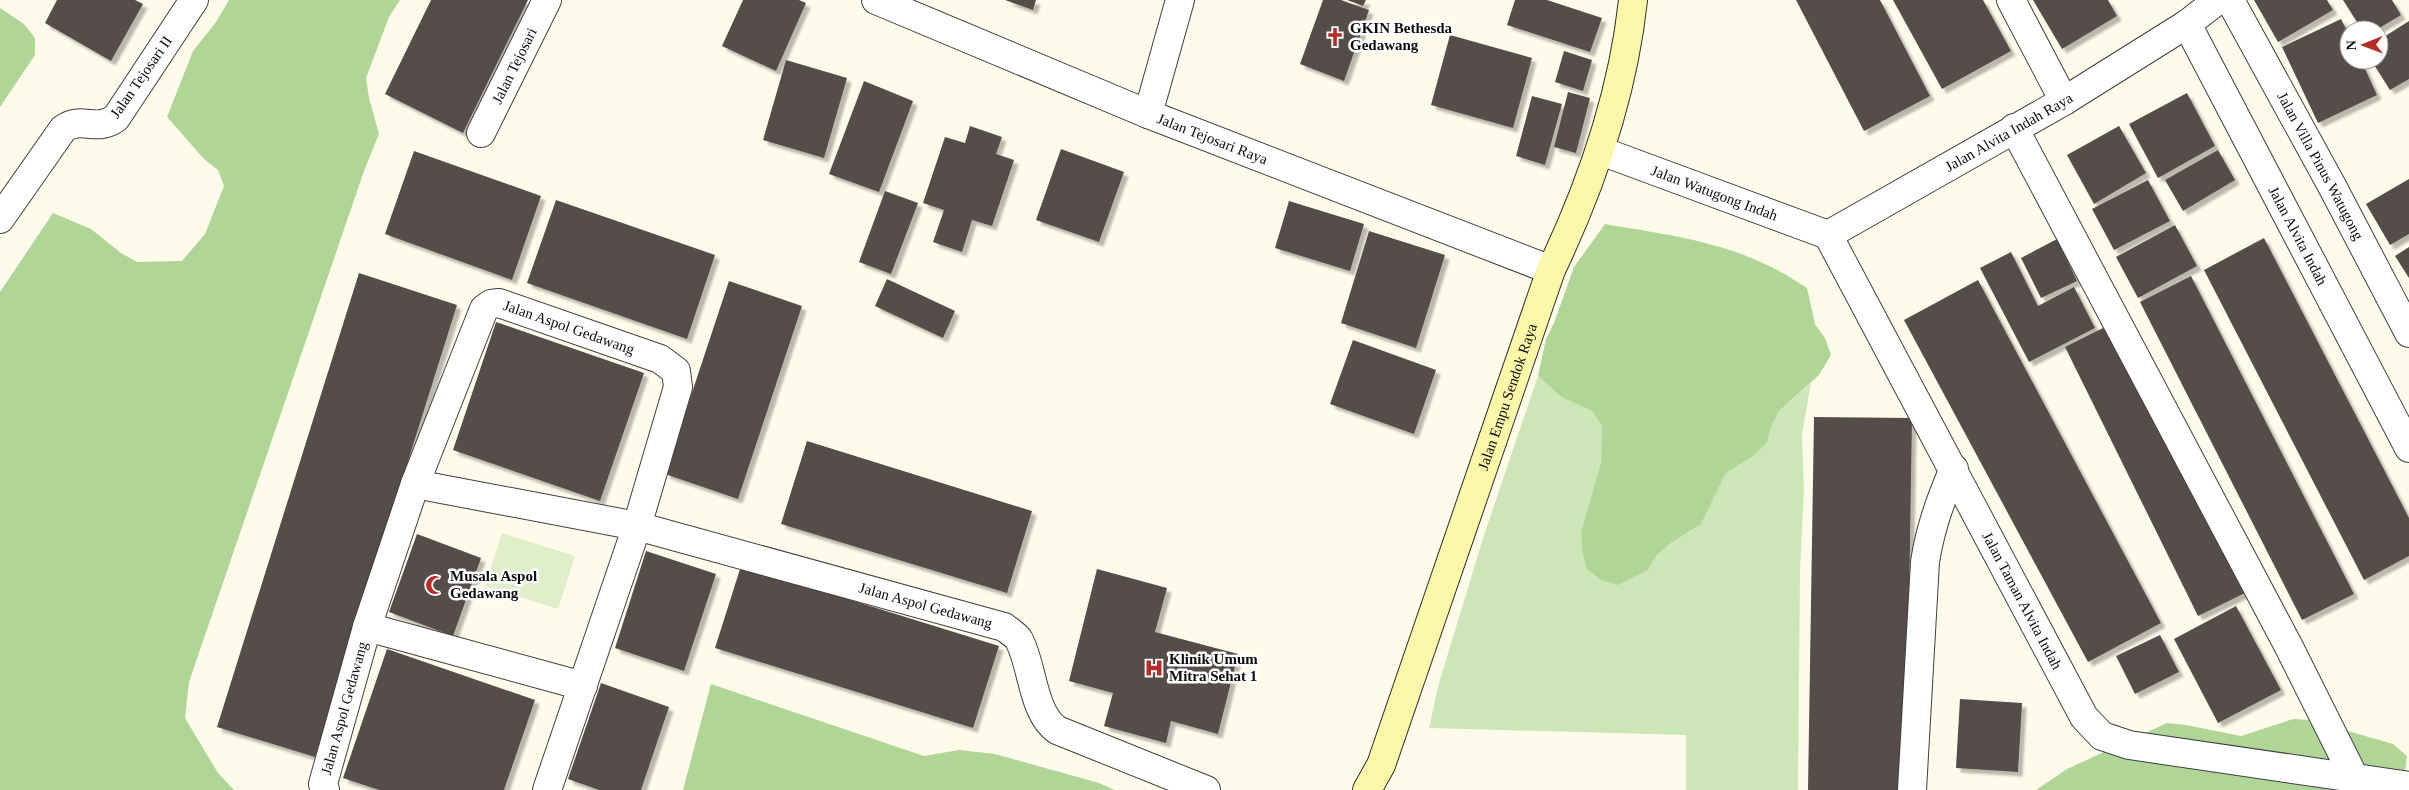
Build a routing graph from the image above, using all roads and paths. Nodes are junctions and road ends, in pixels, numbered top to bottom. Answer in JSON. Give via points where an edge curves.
{"nodes":[{"id":1,"x":194,"y":0,"type":"edge"},
{"id":2,"x":547,"y":0,"type":"edge"},
{"id":3,"x":876,"y":0,"type":"edge"},
{"id":4,"x":1180,"y":0,"type":"edge"},
{"id":5,"x":1632,"y":0,"type":"edge"},
{"id":6,"x":2011,"y":0,"type":"edge"},
{"id":7,"x":2218,"y":0,"type":"edge"},
{"id":8,"x":2230,"y":0,"type":"edge"},
{"id":9,"x":2187,"y":24,"type":"junction"},
{"id":10,"x":2064,"y":101,"type":"junction"},
{"id":11,"x":1148,"y":114,"type":"junction"},
{"id":12,"x":2014,"y":128,"type":"junction"},
{"id":13,"x":482,"y":132,"type":"dead end"},
{"id":14,"x":1601,"y":151,"type":"junction"},
{"id":15,"x":0,"y":219,"type":"edge"},
{"id":16,"x":1828,"y":235,"type":"junction"},
{"id":17,"x":1551,"y":270,"type":"junction"},
{"id":18,"x":2409,"y":334,"type":"edge"},
{"id":19,"x":2409,"y":448,"type":"edge"},
{"id":20,"x":1954,"y":469,"type":"junction"},
{"id":21,"x":415,"y":484,"type":"junction"},
{"id":22,"x":637,"y":526,"type":"junction"},
{"id":23,"x":367,"y":627,"type":"junction"},
{"id":24,"x":583,"y":686,"type":"junction"},
{"id":25,"x":2355,"y":779,"type":"junction"},
{"id":26,"x":2409,"y":786,"type":"edge"},
{"id":27,"x":325,"y":790,"type":"edge"},
{"id":28,"x":547,"y":790,"type":"edge"},
{"id":29,"x":1206,"y":790,"type":"edge"},
{"id":30,"x":1367,"y":790,"type":"edge"},
{"id":31,"x":1912,"y":790,"type":"edge"}],
"edges":[{"from":1,"to":15,"type":"street","name":"Jalan Tejosari II","via":[[116,118],[106,125],[71,123],[63,129]]},
{"from":2,"to":13,"type":"street","name":"Jalan Tejosari"},
{"from":3,"to":11,"type":"street","name":"Jalan Tejosari Raya"},
{"from":4,"to":11,"type":"street"},
{"from":5,"to":14,"type":"street","name":"Jalan Empu Sendok Raya","via":[[1628,44]]},
{"from":6,"to":10,"type":"street"},
{"from":7,"to":9,"type":"street"},
{"from":8,"to":18,"type":"street","name":"Jalan Villa Pinus Watugong"},
{"from":9,"to":10,"type":"street","name":"Jalan Alvita Indah Raya"},
{"from":9,"to":19,"type":"street","name":"Jalan Alvita Indah"},
{"from":10,"to":12,"type":"street","name":"Jalan Alvita Indah Raya"},
{"from":11,"to":17,"type":"street","name":"Jalan Tejosari Raya"},
{"from":12,"to":16,"type":"street","name":"Jalan Alvita Indah Raya"},
{"from":12,"to":25,"type":"street","via":[[2289,647]]},
{"from":14,"to":16,"type":"street","name":"Jalan Watugong Indah"},
{"from":14,"to":17,"type":"street","name":"Jalan Empu Sendok Raya"},
{"from":16,"to":20,"type":"street","name":"Jalan Taman Alvita Indah"},
{"from":17,"to":30,"type":"street","name":"Jalan Empu Sendok Raya","via":[[1381,764]]},
{"from":20,"to":25,"type":"street","name":"Jalan Taman Alvita Indah","via":[[2084,717],[2102,736],[2129,745]]},
{"from":20,"to":31,"type":"street","via":[[1936,508],[1925,562]]},
{"from":21,"to":22,"type":"street","name":"Jalan Aspol Gedawang"},
{"from":21,"to":22,"type":"street","name":"Jalan Aspol Gedawang","via":[[484,309],[500,303],[660,360],[676,371],[678,387]]},
{"from":21,"to":23,"type":"street","name":"Jalan Aspol Gedawang"},
{"from":22,"to":24,"type":"street","name":"Jalan Aspol Gedawang"},
{"from":22,"to":29,"type":"street","name":"Jalan Aspol Gedawang","via":[[1004,627],[1018,638],[1049,725]]},
{"from":23,"to":24,"type":"street","name":"Jalan Aspol Gedawang"},
{"from":23,"to":27,"type":"street","name":"Jalan Aspol Gedawang","via":[[323,784]]},
{"from":24,"to":28,"type":"street","name":"Jalan Aspol Gedawang"},
{"from":25,"to":26,"type":"street","name":"Jalan Taman Alvita Indah"}]}
